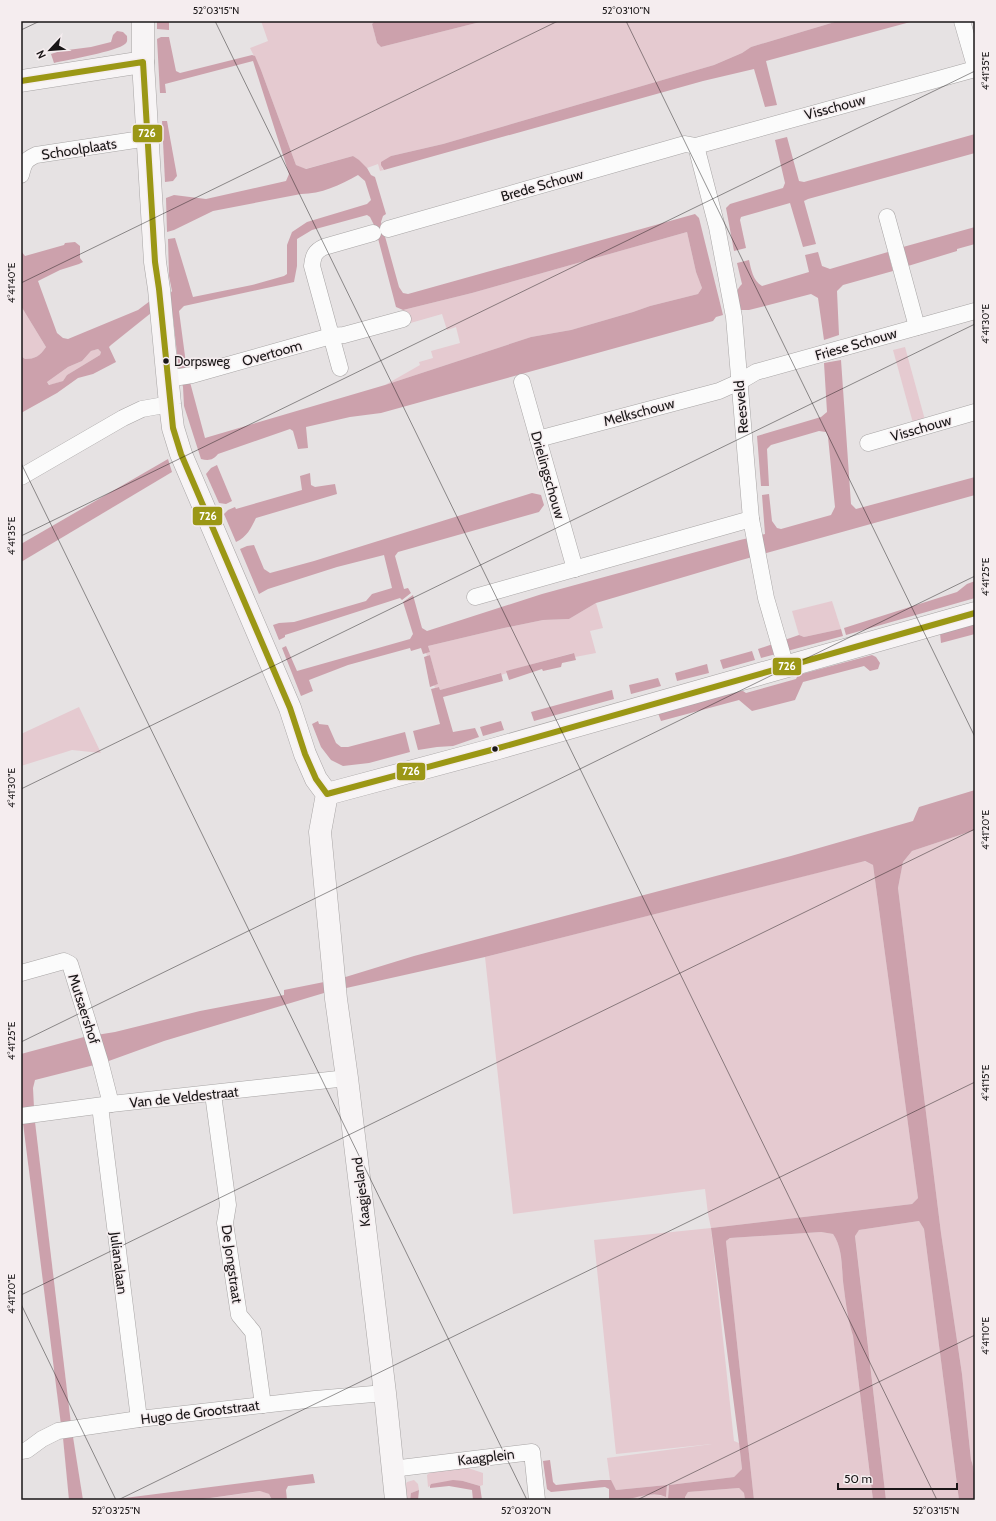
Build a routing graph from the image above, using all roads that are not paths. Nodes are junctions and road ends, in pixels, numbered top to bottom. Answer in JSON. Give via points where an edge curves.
{"nodes":[{"id":1,"x":143,"y":21,"type":"edge"},
{"id":2,"x":962,"y":21,"type":"edge"},
{"id":3,"x":143,"y":62,"type":"junction"},
{"id":4,"x":975,"y":67,"type":"edge"},
{"id":5,"x":21,"y":81,"type":"edge"},
{"id":6,"x":148,"y":138,"type":"junction"},
{"id":7,"x":696,"y":146,"type":"junction"},
{"id":8,"x":21,"y":175,"type":"edge"},
{"id":9,"x":887,"y":217,"type":"dead end"},
{"id":10,"x":975,"y":311,"type":"edge"},
{"id":11,"x":403,"y":319,"type":"dead end"},
{"id":12,"x":917,"y":327,"type":"junction"},
{"id":13,"x":331,"y":336,"type":"junction"},
{"id":14,"x":340,"y":368,"type":"dead end"},
{"id":15,"x":179,"y":378,"type":"junction"},
{"id":16,"x":522,"y":382,"type":"dead end"},
{"id":17,"x":739,"y":382,"type":"junction"},
{"id":18,"x":170,"y":404,"type":"junction"},
{"id":19,"x":975,"y":412,"type":"edge"},
{"id":20,"x":538,"y":439,"type":"junction"},
{"id":21,"x":868,"y":443,"type":"dead end"},
{"id":22,"x":21,"y":478,"type":"edge"},
{"id":23,"x":752,"y":526,"type":"junction"},
{"id":24,"x":575,"y":569,"type":"junction"},
{"id":25,"x":476,"y":597,"type":"dead end"},
{"id":26,"x":975,"y":614,"type":"edge"},
{"id":27,"x":784,"y":661,"type":"junction"},
{"id":28,"x":327,"y":794,"type":"junction"},
{"id":29,"x":21,"y":974,"type":"edge"},
{"id":30,"x":348,"y":1078,"type":"junction"},
{"id":31,"x":213,"y":1094,"type":"junction"},
{"id":32,"x":105,"y":1105,"type":"junction"},
{"id":33,"x":21,"y":1116,"type":"edge"},
{"id":34,"x":385,"y":1393,"type":"junction"},
{"id":35,"x":263,"y":1405,"type":"junction"},
{"id":36,"x":139,"y":1419,"type":"junction"},
{"id":37,"x":21,"y":1451,"type":"edge"},
{"id":38,"x":392,"y":1469,"type":"junction"},
{"id":39,"x":396,"y":1500,"type":"edge"},
{"id":40,"x":537,"y":1500,"type":"edge"}],
"edges":[{"from":1,"to":3,"type":"street"},
{"from":2,"to":4,"type":"street","name":"Visschouw"},
{"from":3,"to":5,"type":"street"},
{"from":3,"to":6,"type":"street"},
{"from":4,"to":7,"type":"street","name":"Visschouw"},
{"from":6,"to":8,"type":"street","name":"Schoolplaats","via":[[36,155],[23,164]]},
{"from":6,"to":15,"type":"street","via":[[155,262],[162,317]]},
{"from":7,"to":13,"type":"street","name":"Brede Schouw","via":[[685,144],[318,250],[313,256],[312,266]]},
{"from":7,"to":17,"type":"street","name":"Reesveld","via":[[729,287]]},
{"from":9,"to":12,"type":"street"},
{"from":10,"to":12,"type":"street","name":"Friese Schouw"},
{"from":11,"to":13,"type":"street","name":"Overtoom","via":[[344,335]]},
{"from":12,"to":17,"type":"street","name":"Friese Schouw","via":[[756,372]]},
{"from":13,"to":14,"type":"street"},
{"from":13,"to":15,"type":"street","name":"Overtoom"},
{"from":15,"to":18,"type":"street"},
{"from":16,"to":20,"type":"street","name":"Drielingschouw"},
{"from":17,"to":20,"type":"street","name":"Melkschouw","via":[[719,391]]},
{"from":17,"to":23,"type":"street","name":"Reesveld"},
{"from":18,"to":22,"type":"street","via":[[142,409],[123,418]]},
{"from":18,"to":28,"type":"street","via":[[173,428],[188,472],[287,700],[305,754],[316,779]]},
{"from":19,"to":21,"type":"street","name":"Visschouw"},
{"from":20,"to":24,"type":"street","name":"Drielingschouw"},
{"from":23,"to":24,"type":"street"},
{"from":23,"to":27,"type":"street","name":"Reesveld","via":[[776,636]]},
{"from":24,"to":25,"type":"street"},
{"from":26,"to":27,"type":"street"},
{"from":27,"to":28,"type":"street","via":[[489,751]]},
{"from":28,"to":30,"type":"street","name":"Kaagjesland","via":[[320,832],[336,999]]},
{"from":29,"to":32,"type":"street","name":"Mutsaershof","via":[[64,961],[70,964],[100,1061]]},
{"from":30,"to":31,"type":"street","name":"Van de Veldestraat"},
{"from":30,"to":34,"type":"street","name":"Kaagjesland"},
{"from":31,"to":32,"type":"street","name":"Van de Veldestraat"},
{"from":31,"to":35,"type":"street","name":"De Jongstraat","via":[[228,1205],[225,1223],[239,1315],[253,1332]]},
{"from":32,"to":33,"type":"street","name":"Van de Veldestraat"},
{"from":32,"to":36,"type":"street","name":"Julianalaan"},
{"from":34,"to":35,"type":"street","name":"Hugo de Grootstraat"},
{"from":34,"to":38,"type":"street","name":"Kaagjesland"},
{"from":35,"to":36,"type":"street","name":"Hugo de Grootstraat"},
{"from":36,"to":37,"type":"street","name":"Hugo de Grootstraat","via":[[58,1431]]},
{"from":38,"to":39,"type":"street","name":"Kaagjesland"},
{"from":38,"to":40,"type":"street","name":"Kaagplein","via":[[532,1452]]}]}
